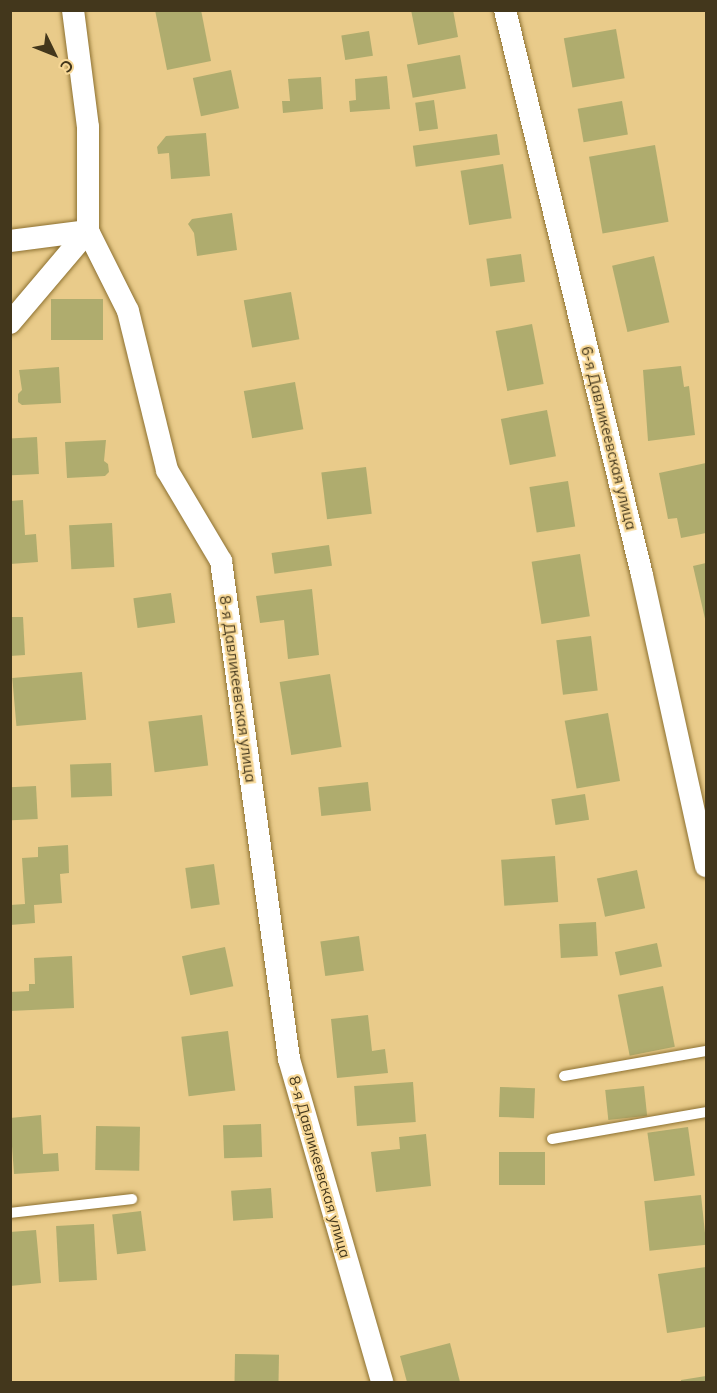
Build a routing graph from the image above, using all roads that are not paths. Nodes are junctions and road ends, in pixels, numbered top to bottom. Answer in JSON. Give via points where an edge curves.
{"nodes":[{"id":1,"x":73,"y":10,"type":"edge"},
{"id":2,"x":505,"y":10,"type":"edge"},
{"id":3,"x":88,"y":231,"type":"junction"},
{"id":4,"x":10,"y":241,"type":"edge"},
{"id":5,"x":10,"y":323,"type":"edge"},
{"id":6,"x":706,"y":866,"type":"edge"},
{"id":7,"x":706,"y":1051,"type":"edge"},
{"id":8,"x":564,"y":1076,"type":"dead end"},
{"id":9,"x":706,"y":1112,"type":"edge"},
{"id":10,"x":552,"y":1139,"type":"dead end"},
{"id":11,"x":132,"y":1199,"type":"dead end"},
{"id":12,"x":10,"y":1213,"type":"edge"},
{"id":13,"x":382,"y":1383,"type":"edge"}],
"edges":[{"from":1,"to":3,"type":"street","name":"8-я Давликеевская улица","via":[[88,127]]},
{"from":2,"to":6,"type":"street","name":"6-я Давликеевская улица","via":[[642,575]]},
{"from":3,"to":4,"type":"street"},
{"from":3,"to":5,"type":"street"},
{"from":3,"to":13,"type":"street","name":"8-я Давликеевская улица","via":[[128,311],[167,470],[221,561],[289,1059]]},
{"from":7,"to":8,"type":"lane"},
{"from":9,"to":10,"type":"lane"},
{"from":11,"to":12,"type":"lane"}]}
